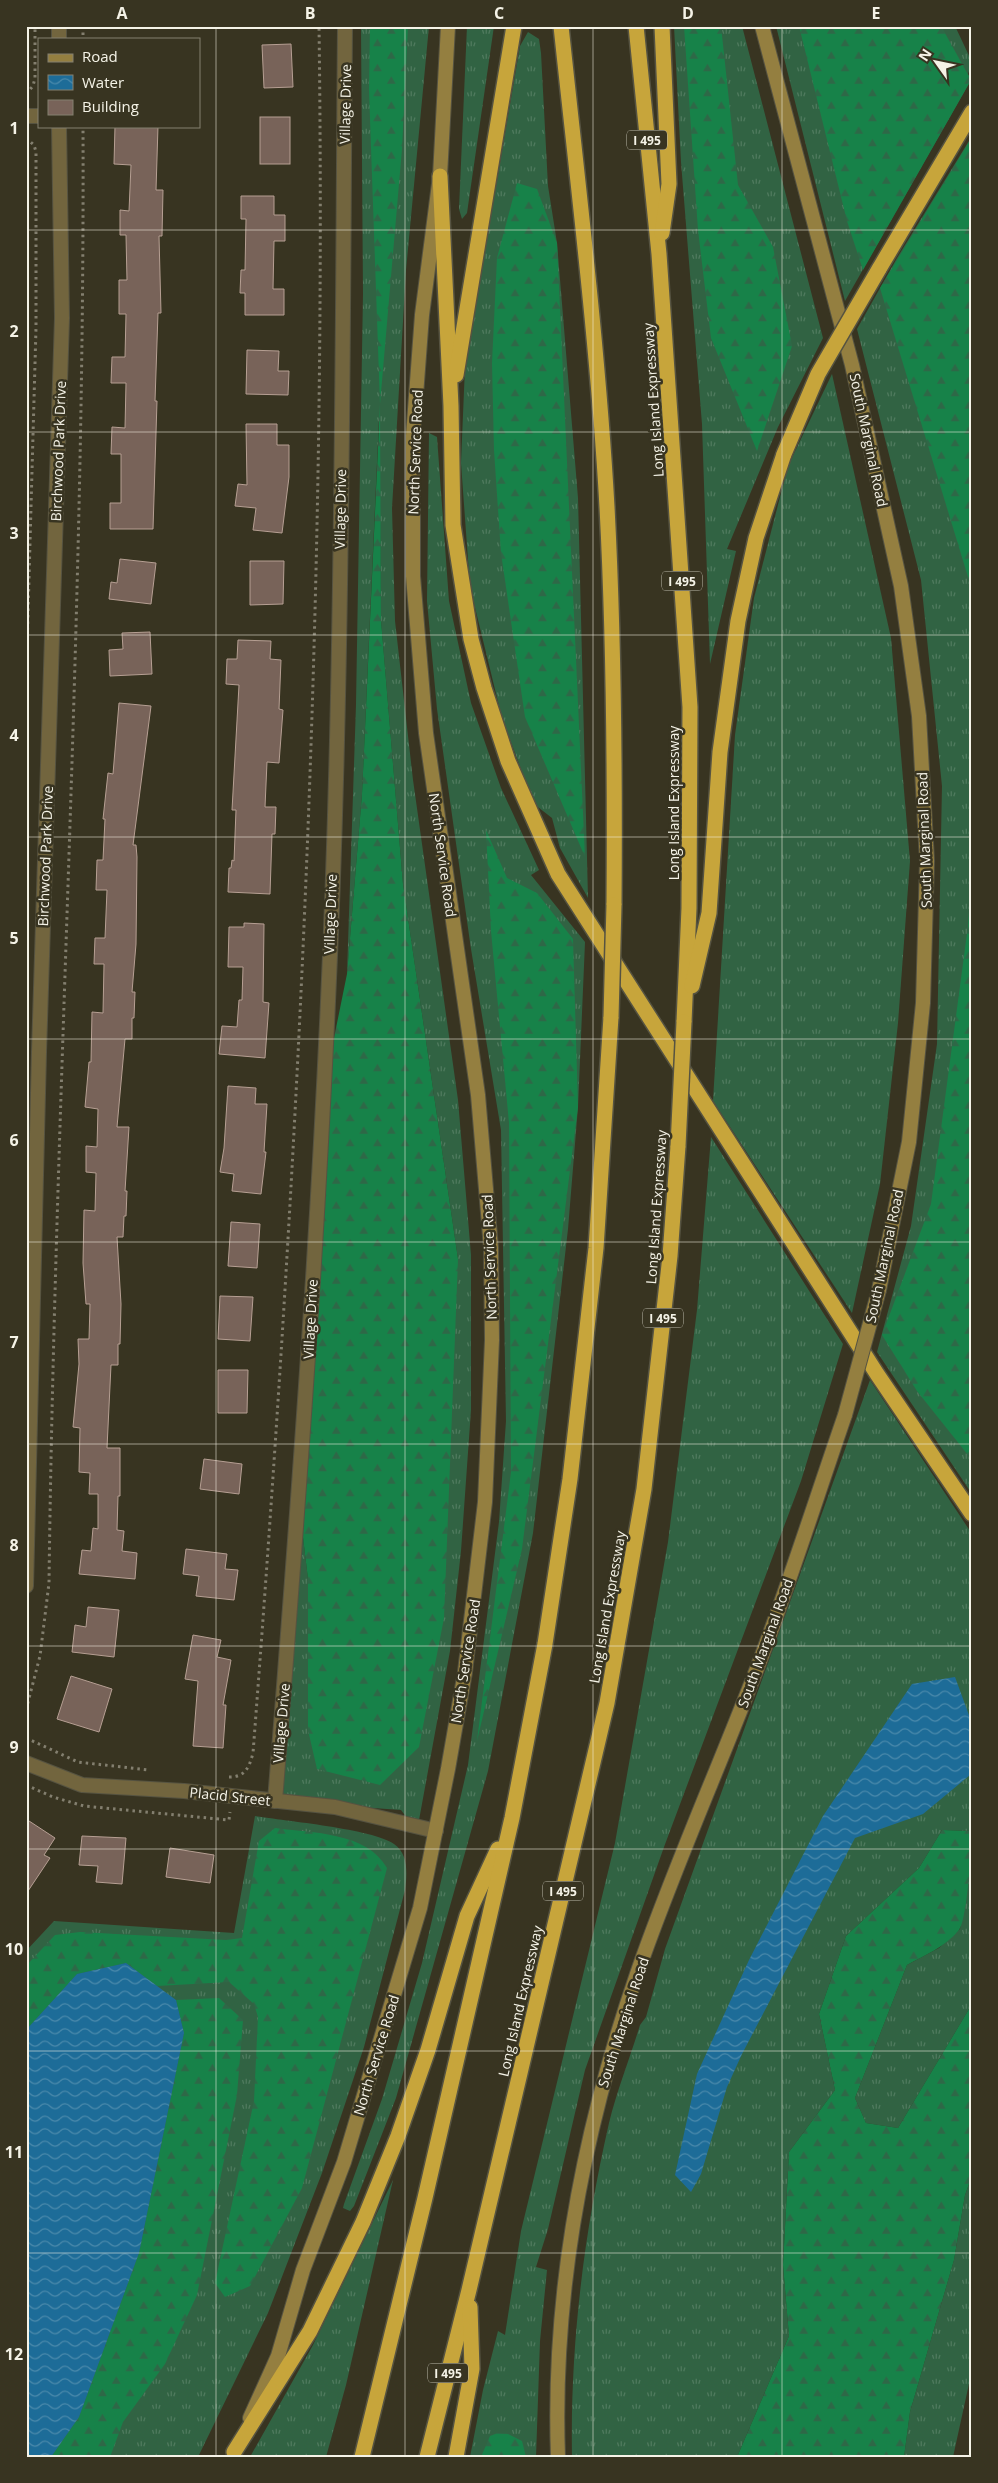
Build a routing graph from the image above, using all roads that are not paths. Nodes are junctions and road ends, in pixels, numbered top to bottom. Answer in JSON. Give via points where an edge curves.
{"nodes":[{"id":1,"x":345,"y":26,"type":"edge"},
{"id":2,"x":448,"y":26,"type":"edge"},
{"id":3,"x":514,"y":26,"type":"edge"},
{"id":4,"x":562,"y":26,"type":"edge"},
{"id":5,"x":636,"y":26,"type":"edge"},
{"id":6,"x":662,"y":26,"type":"edge"},
{"id":7,"x":762,"y":26,"type":"edge"},
{"id":8,"x":972,"y":112,"type":"edge"},
{"id":9,"x":60,"y":128,"type":"edge"},
{"id":10,"x":440,"y":176,"type":"junction"},
{"id":11,"x":659,"y":254,"type":"junction"},
{"id":12,"x":451,"y":406,"type":"junction"},
{"id":13,"x":684,"y":1022,"type":"junction"},
{"id":14,"x":33,"y":1052,"type":"edge"},
{"id":15,"x":972,"y":1514,"type":"edge"},
{"id":16,"x":26,"y":1586,"type":"edge"},
{"id":17,"x":26,"y":1763,"type":"edge"},
{"id":18,"x":275,"y":1801,"type":"junction"},
{"id":19,"x":512,"y":1818,"type":"junction"},
{"id":20,"x":436,"y":1832,"type":"junction"},
{"id":21,"x":469,"y":2290,"type":"junction"},
{"id":22,"x":233,"y":2454,"type":"edge"},
{"id":23,"x":362,"y":2457,"type":"edge"},
{"id":24,"x":427,"y":2457,"type":"edge"},
{"id":25,"x":456,"y":2457,"type":"edge"},
{"id":26,"x":558,"y":2457,"type":"edge"}],
"edges":[{"from":1,"to":18,"type":"street","name":"Village Drive","via":[[337,763],[323,1092],[298,1504]]},
{"from":2,"to":10,"type":"main road","name":"North Service Road"},
{"from":3,"to":12,"type":"highway"},
{"from":4,"to":19,"type":"highway","bridge":true,"via":[[606,504],[615,709],[611,1017],[596,1248],[570,1480],[545,1644]]},
{"from":5,"to":11,"type":"highway","name":"Long Island Expressway","number":"I 495"},
{"from":6,"to":11,"type":"highway","via":[[669,184]]},
{"from":7,"to":26,"type":"main road","name":"South Marginal Road","bridge":true,"via":[[852,366],[901,586],[919,716],[927,862],[924,1003],[909,1142],[879,1290],[845,1415],[761,1656],[637,1974],[602,2089],[582,2176],[568,2265],[558,2378]]},
{"from":8,"to":13,"type":"highway","bridge":true,"via":[[818,374],[784,454],[756,538],[738,621],[720,752],[709,913]]},
{"from":9,"to":14,"type":"street","name":"Birchwood Park Drive","via":[[62,318]]},
{"from":10,"to":12,"type":"highway"},
{"from":10,"to":20,"type":"main road","name":"North Service Road","via":[[422,315],[414,427],[413,576],[426,733],[478,1095],[491,1248],[492,1340],[485,1502],[473,1616]]},
{"from":11,"to":13,"type":"highway","name":"Long Island Expressway","number":"I 495","via":[[690,707],[689,908]]},
{"from":12,"to":15,"type":"highway","via":[[453,525],[471,639],[508,761],[558,874],[882,1382]]},
{"from":13,"to":21,"type":"highway","name":"Long Island Expressway","number":"I 495","bridge":true,"via":[[670,1256],[644,1489],[607,1703]]},
{"from":14,"to":16,"type":"street","name":"Birchwood Park Drive"},
{"from":17,"to":18,"type":"street","name":"Placid Street","via":[[82,1785]]},
{"from":18,"to":20,"type":"street","name":"Placid Street","via":[[335,1807]]},
{"from":19,"to":22,"type":"highway","via":[[467,1916],[428,2050],[363,2222],[310,2331]]},
{"from":19,"to":23,"type":"highway"},
{"from":20,"to":22,"type":"main road","name":"North Service Road","via":[[420,1908],[344,2162],[303,2270],[278,2356]]},
{"from":21,"to":24,"type":"highway","name":"Long Island Expressway","number":"I 495"},
{"from":21,"to":25,"type":"highway","via":[[472,2369]]}]}
